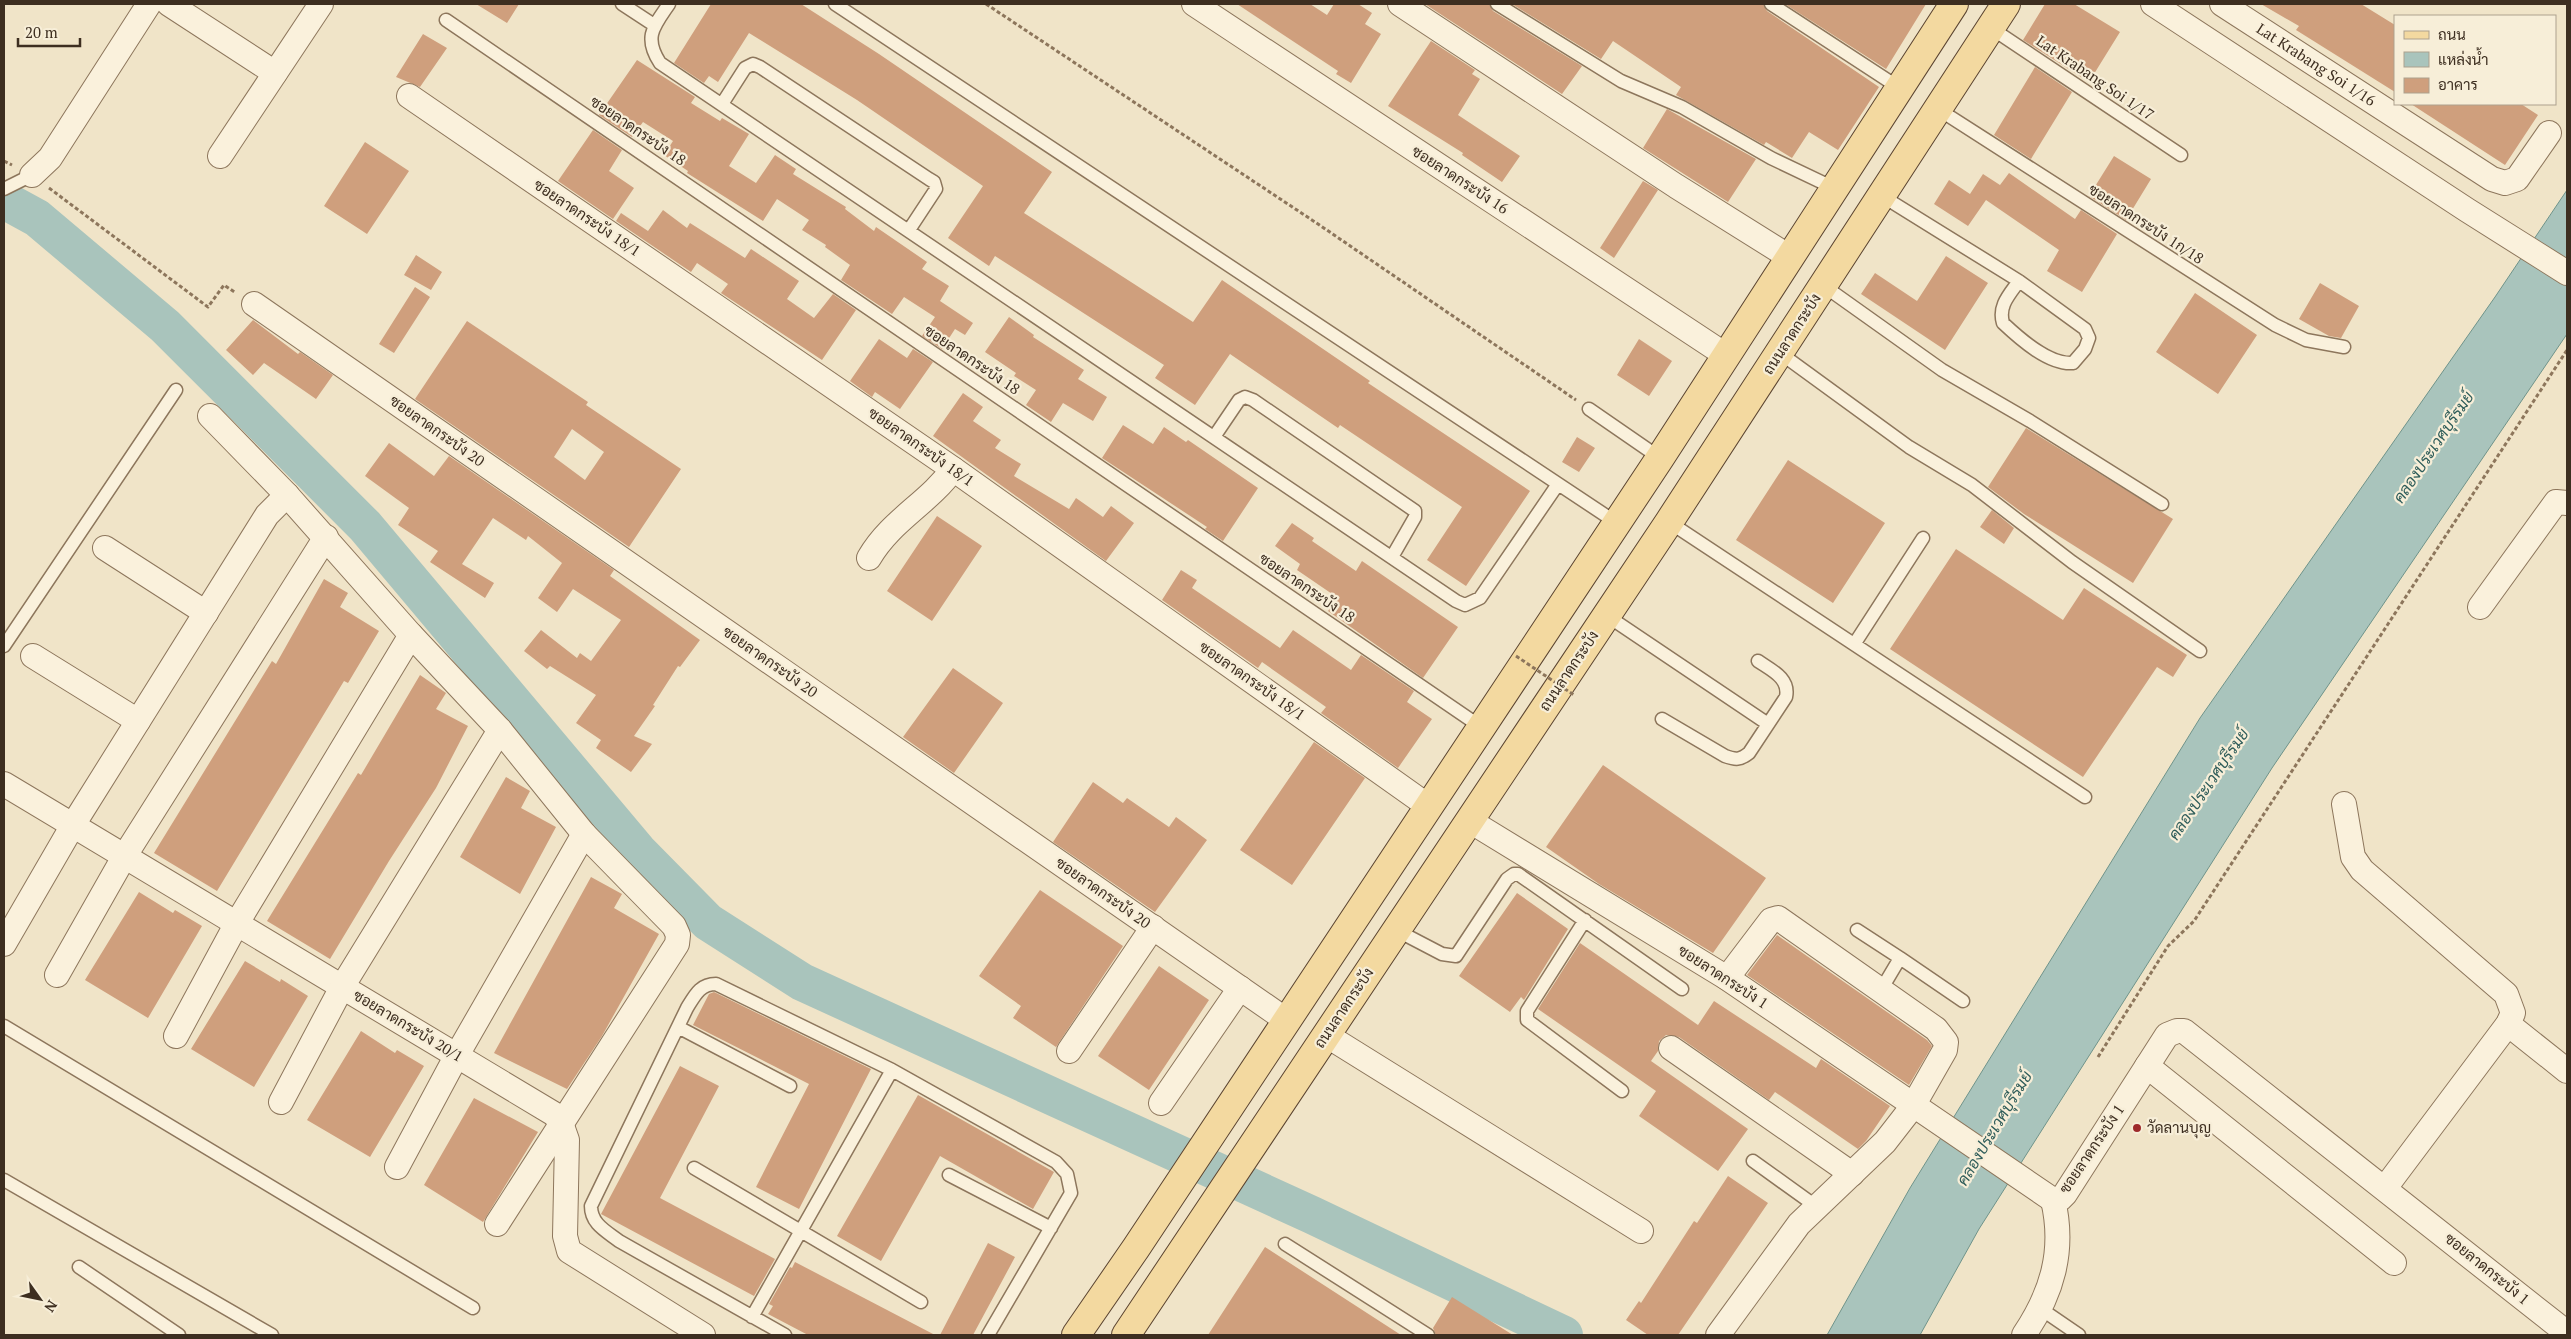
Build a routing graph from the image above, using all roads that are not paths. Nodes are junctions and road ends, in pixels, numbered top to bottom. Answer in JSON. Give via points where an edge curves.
{"nodes":[{"id":1,"x":149,"y":4,"type":"edge"},
{"id":2,"x":169,"y":4,"type":"edge"},
{"id":3,"x":321,"y":4,"type":"edge"},
{"id":4,"x":622,"y":4,"type":"edge"},
{"id":5,"x":669,"y":4,"type":"edge"},
{"id":6,"x":835,"y":4,"type":"edge"},
{"id":7,"x":1194,"y":4,"type":"edge"},
{"id":8,"x":1400,"y":4,"type":"edge"},
{"id":9,"x":1497,"y":4,"type":"edge"},
{"id":10,"x":1771,"y":4,"type":"edge"},
{"id":11,"x":1954,"y":4,"type":"edge"},
{"id":12,"x":2006,"y":4,"type":"edge"},
{"id":13,"x":2153,"y":4,"type":"edge"},
{"id":14,"x":2222,"y":4,"type":"edge"},
{"id":15,"x":446,"y":20,"type":"dead end"},
{"id":16,"x":654,"y":25,"type":"junction"},
{"id":17,"x":1991,"y":28,"type":"junction"},
{"id":18,"x":275,"y":73,"type":"junction"},
{"id":19,"x":1901,"y":89,"type":"junction"},
{"id":20,"x":409,"y":96,"type":"dead end"},
{"id":21,"x":722,"y":104,"type":"junction"},
{"id":22,"x":1938,"y":110,"type":"junction"},
{"id":23,"x":2549,"y":133,"type":"dead end"},
{"id":24,"x":2181,"y":155,"type":"dead end"},
{"id":25,"x":220,"y":156,"type":"dead end"},
{"id":26,"x":32,"y":175,"type":"joint"},
{"id":27,"x":4,"y":189,"type":"edge"},
{"id":28,"x":1836,"y":189,"type":"junction"},
{"id":29,"x":1882,"y":196,"type":"junction"},
{"id":30,"x":909,"y":230,"type":"junction"},
{"id":31,"x":1791,"y":258,"type":"junction"},
{"id":32,"x":2567,"y":273,"type":"edge"},
{"id":33,"x":2019,"y":281,"type":"junction"},
{"id":34,"x":1824,"y":286,"type":"junction"},
{"id":35,"x":254,"y":304,"type":"road end"},
{"id":36,"x":2344,"y":347,"type":"dead end"},
{"id":37,"x":1780,"y":353,"type":"junction"},
{"id":38,"x":1727,"y":356,"type":"junction"},
{"id":39,"x":176,"y":390,"type":"dead end"},
{"id":40,"x":1589,"y":409,"type":"road end"},
{"id":41,"x":210,"y":416,"type":"dead end"},
{"id":42,"x":1214,"y":437,"type":"junction"},
{"id":43,"x":1660,"y":458,"type":"junction"},
{"id":44,"x":953,"y":469,"type":"junction"},
{"id":45,"x":1558,"y":484,"type":"junction"},
{"id":46,"x":287,"y":495,"type":"junction"},
{"id":47,"x":2567,"y":503,"type":"edge"},
{"id":48,"x":2162,"y":504,"type":"dead end"},
{"id":49,"x":1669,"y":522,"type":"junction"},
{"id":50,"x":1617,"y":523,"type":"junction"},
{"id":51,"x":326,"y":537,"type":"junction"},
{"id":52,"x":1923,"y":538,"type":"dead end"},
{"id":53,"x":105,"y":548,"type":"dead end"},
{"id":54,"x":1392,"y":557,"type":"junction"},
{"id":55,"x":870,"y":558,"type":"dead end"},
{"id":56,"x":2480,"y":607,"type":"dead end"},
{"id":57,"x":206,"y":613,"type":"junction"},
{"id":58,"x":1606,"y":615,"type":"junction"},
{"id":59,"x":412,"y":635,"type":"junction"},
{"id":60,"x":1855,"y":643,"type":"junction"},
{"id":61,"x":4,"y":646,"type":"edge"},
{"id":62,"x":2200,"y":651,"type":"dead end"},
{"id":63,"x":33,"y":656,"type":"dead end"},
{"id":64,"x":1758,"y":661,"type":"dead end"},
{"id":65,"x":1662,"y":719,"type":"dead end"},
{"id":66,"x":138,"y":721,"type":"junction"},
{"id":67,"x":1768,"y":724,"type":"junction"},
{"id":68,"x":1481,"y":727,"type":"junction"},
{"id":69,"x":500,"y":730,"type":"junction"},
{"id":70,"x":4,"y":784,"type":"edge"},
{"id":71,"x":2085,"y":797,"type":"dead end"},
{"id":72,"x":2344,"y":804,"type":"dead end"},
{"id":73,"x":1428,"y":806,"type":"junction"},
{"id":74,"x":1470,"y":821,"type":"junction"},
{"id":75,"x":73,"y":826,"type":"junction"},
{"id":76,"x":584,"y":834,"type":"junction"},
{"id":77,"x":124,"y":857,"type":"junction"},
{"id":78,"x":1584,"y":920,"type":"junction"},
{"id":79,"x":237,"y":924,"type":"junction"},
{"id":80,"x":1153,"y":927,"type":"junction"},
{"id":81,"x":1396,"y":930,"type":"junction"},
{"id":82,"x":1857,"y":930,"type":"dead end"},
{"id":83,"x":4,"y":944,"type":"edge"},
{"id":84,"x":1900,"y":958,"type":"junction"},
{"id":85,"x":57,"y":975,"type":"dead end"},
{"id":86,"x":1727,"y":978,"type":"junction"},
{"id":87,"x":342,"y":987,"type":"junction"},
{"id":88,"x":1240,"y":988,"type":"junction"},
{"id":89,"x":1682,"y":988,"type":"dead end"},
{"id":90,"x":1881,"y":990,"type":"junction"},
{"id":91,"x":1963,"y":1001,"type":"dead end"},
{"id":92,"x":1286,"y":1020,"type":"junction"},
{"id":93,"x":2508,"y":1024,"type":"junction"},
{"id":94,"x":4,"y":1026,"type":"edge"},
{"id":95,"x":678,"y":1027,"type":"junction"},
{"id":96,"x":1326,"y":1035,"type":"junction"},
{"id":97,"x":176,"y":1036,"type":"dead end"},
{"id":98,"x":1671,"y":1048,"type":"dead end"},
{"id":99,"x":1069,"y":1051,"type":"dead end"},
{"id":100,"x":457,"y":1055,"type":"junction"},
{"id":101,"x":2147,"y":1066,"type":"junction"},
{"id":102,"x":892,"y":1070,"type":"junction"},
{"id":103,"x":2567,"y":1071,"type":"edge"},
{"id":104,"x":790,"y":1086,"type":"dead end"},
{"id":105,"x":1622,"y":1091,"type":"dead end"},
{"id":106,"x":281,"y":1102,"type":"dead end"},
{"id":107,"x":1161,"y":1103,"type":"dead end"},
{"id":108,"x":1920,"y":1111,"type":"junction"},
{"id":109,"x":561,"y":1123,"type":"junction"},
{"id":110,"x":1753,"y":1161,"type":"dead end"},
{"id":111,"x":397,"y":1167,"type":"dead end"},
{"id":112,"x":694,"y":1168,"type":"dead end"},
{"id":113,"x":1852,"y":1174,"type":"junction"},
{"id":114,"x":949,"y":1175,"type":"dead end"},
{"id":115,"x":4,"y":1180,"type":"edge"},
{"id":116,"x":2385,"y":1188,"type":"junction"},
{"id":117,"x":2053,"y":1200,"type":"junction"},
{"id":118,"x":1817,"y":1207,"type":"junction"},
{"id":119,"x":497,"y":1224,"type":"dead end"},
{"id":120,"x":1050,"y":1228,"type":"junction"},
{"id":121,"x":801,"y":1230,"type":"junction"},
{"id":122,"x":1641,"y":1231,"type":"dead end"},
{"id":123,"x":1285,"y":1244,"type":"dead end"},
{"id":124,"x":2394,"y":1263,"type":"dead end"},
{"id":125,"x":79,"y":1267,"type":"dead end"},
{"id":126,"x":921,"y":1302,"type":"dead end"},
{"id":127,"x":473,"y":1308,"type":"dead end"},
{"id":128,"x":2041,"y":1309,"type":"junction"},
{"id":129,"x":752,"y":1316,"type":"junction"},
{"id":130,"x":2567,"y":1333,"type":"edge"},
{"id":131,"x":179,"y":1335,"type":"edge"},
{"id":132,"x":272,"y":1335,"type":"edge"},
{"id":133,"x":703,"y":1335,"type":"edge"},
{"id":134,"x":785,"y":1335,"type":"edge"},
{"id":135,"x":988,"y":1335,"type":"edge"},
{"id":136,"x":1076,"y":1335,"type":"edge"},
{"id":137,"x":1126,"y":1335,"type":"edge"},
{"id":138,"x":1428,"y":1335,"type":"edge"},
{"id":139,"x":1718,"y":1335,"type":"edge"},
{"id":140,"x":2024,"y":1335,"type":"edge"},
{"id":141,"x":2079,"y":1335,"type":"edge"}],
"edges":[{"from":1,"to":26,"type":"street","via":[[50,158]]},
{"from":2,"to":18,"type":"street"},
{"from":3,"to":18,"type":"street"},
{"from":4,"to":16,"type":"lane"},
{"from":5,"to":16,"type":"lane"},
{"from":6,"to":45,"type":"lane"},
{"from":7,"to":38,"type":"street","name":"ซอยลาดกระบัง 16"},
{"from":8,"to":31,"type":"street"},
{"from":9,"to":28,"type":"lane","via":[[1621,81],[1682,107],[1771,158]]},
{"from":10,"to":19,"type":"lane"},
{"from":11,"to":19,"type":"main road"},
{"from":12,"to":17,"type":"main road","name":"ถนนลาดกระบัง"},
{"from":13,"to":32,"type":"street"},
{"from":14,"to":23,"type":"street","name":"Lat Krabang Soi 1/16","via":[[2492,179],[2505,183],[2517,179]]},
{"from":15,"to":68,"type":"lane","name":"ซอยลาดกระบัง 18"},
{"from":16,"to":21,"type":"lane","via":[[650,39],[660,63]]},
{"from":17,"to":22,"type":"main road","name":"ถนนลาดกระบัง"},
{"from":17,"to":24,"type":"lane","name":"Lat Krabang Soi 1/17"},
{"from":18,"to":25,"type":"street"},
{"from":19,"to":28,"type":"main road"},
{"from":20,"to":44,"type":"street","name":"ซอยลาดกระบัง 18/1"},
{"from":21,"to":30,"type":"lane"},
{"from":21,"to":30,"type":"lane","via":[[745,68],[753,64],[930,179],[936,189]]},
{"from":22,"to":29,"type":"main road","name":"ถนนลาดกระบัง"},
{"from":22,"to":36,"type":"lane","name":"ซอยลาดกระบัง 1ก/18","via":[[2275,326],[2306,340]]},
{"from":26,"to":27,"type":"lane"},
{"from":28,"to":31,"type":"main road"},
{"from":29,"to":33,"type":"lane"},
{"from":29,"to":34,"type":"main road","name":"ถนนลาดกระบัง"},
{"from":30,"to":42,"type":"lane"},
{"from":31,"to":38,"type":"main road"},
{"from":33,"to":33,"type":"lane","via":[[2085,329],[2089,338],[2085,349],[2073,363],[2064,364],[2047,356],[2003,323],[2003,303]]},
{"from":34,"to":37,"type":"main road","name":"ถนนลาดกระบัง"},
{"from":34,"to":48,"type":"lane","via":[[1942,370]]},
{"from":35,"to":80,"type":"street","name":"ซอยลาดกระบัง 20"},
{"from":37,"to":49,"type":"main road","name":"ถนนลาดกระบัง"},
{"from":37,"to":62,"type":"lane","via":[[1909,447],[1972,485],[2072,562]]},
{"from":38,"to":43,"type":"main road"},
{"from":39,"to":61,"type":"lane"},
{"from":40,"to":43,"type":"lane"},
{"from":41,"to":46,"type":"street"},
{"from":42,"to":54,"type":"lane"},
{"from":42,"to":54,"type":"lane","via":[[1238,400],[1245,397],[1253,400],[1415,511],[1415,517]]},
{"from":43,"to":50,"type":"main road"},
{"from":44,"to":55,"type":"street","via":[[942,484],[890,528]]},
{"from":44,"to":73,"type":"street","name":"ซอยลาดกระบัง 18/1"},
{"from":45,"to":50,"type":"lane"},
{"from":45,"to":54,"type":"lane","via":[[1480,598],[1473,603],[1465,605],[1456,601]]},
{"from":46,"to":51,"type":"street"},
{"from":46,"to":57,"type":"street","via":[[267,515]]},
{"from":47,"to":56,"type":"street","via":[[2556,502]]},
{"from":49,"to":58,"type":"main road","name":"ถนนลาดกระบัง"},
{"from":49,"to":60,"type":"lane"},
{"from":50,"to":68,"type":"main road"},
{"from":51,"to":59,"type":"street"},
{"from":51,"to":77,"type":"street"},
{"from":52,"to":60,"type":"lane"},
{"from":53,"to":57,"type":"street"},
{"from":57,"to":66,"type":"street"},
{"from":58,"to":67,"type":"lane"},
{"from":58,"to":74,"type":"main road","name":"ถนนลาดกระบัง"},
{"from":59,"to":69,"type":"street"},
{"from":59,"to":79,"type":"street"},
{"from":60,"to":71,"type":"lane"},
{"from":63,"to":66,"type":"street"},
{"from":64,"to":67,"type":"lane","via":[[1784,680],[1788,689]]},
{"from":65,"to":67,"type":"lane","via":[[1736,760],[1750,753]]},
{"from":66,"to":75,"type":"street"},
{"from":68,"to":73,"type":"main road"},
{"from":69,"to":76,"type":"street"},
{"from":69,"to":87,"type":"street"},
{"from":70,"to":75,"type":"street","name":"ซอยลาดกระบัง 20/1"},
{"from":72,"to":93,"type":"street","via":[[2353,857],[2362,870],[2506,994],[2513,1013]]},
{"from":73,"to":92,"type":"main road"},
{"from":74,"to":81,"type":"main road","name":"ถนนลาดกระบัง"},
{"from":74,"to":86,"type":"street","name":"ซอยลาดกระบัง 1"},
{"from":75,"to":77,"type":"street","name":"ซอยลาดกระบัง 20/1"},
{"from":75,"to":83,"type":"street"},
{"from":76,"to":100,"type":"street"},
{"from":76,"to":109,"type":"street","via":[[674,926],[678,936],[677,944]]},
{"from":77,"to":79,"type":"street","name":"ซอยลาดกระบัง 20/1"},
{"from":77,"to":85,"type":"street"},
{"from":78,"to":81,"type":"lane","via":[[1518,874],[1507,879],[1456,956],[1442,954]]},
{"from":78,"to":89,"type":"lane"},
{"from":78,"to":105,"type":"lane","via":[[1527,1011],[1527,1020]]},
{"from":79,"to":87,"type":"street","name":"ซอยลาดกระบัง 20/1"},
{"from":79,"to":97,"type":"street"},
{"from":80,"to":88,"type":"street","name":"ซอยลาดกระบัง 20"},
{"from":80,"to":99,"type":"street"},
{"from":81,"to":96,"type":"main road","name":"ถนนลาดกระบัง"},
{"from":82,"to":84,"type":"lane"},
{"from":84,"to":90,"type":"lane"},
{"from":84,"to":91,"type":"lane"},
{"from":86,"to":90,"type":"street","via":[[1775,918]]},
{"from":86,"to":108,"type":"street","name":"ซอยลาดกระบัง 1"},
{"from":87,"to":100,"type":"street","name":"ซอยลาดกระบัง 20/1"},
{"from":87,"to":106,"type":"street"},
{"from":88,"to":92,"type":"street","name":"ซอยลาดกระบัง 20"},
{"from":88,"to":107,"type":"street"},
{"from":90,"to":108,"type":"street","via":[[1936,1029],[1946,1042]]},
{"from":92,"to":136,"type":"main road"},
{"from":93,"to":103,"type":"street"},
{"from":93,"to":116,"type":"street"},
{"from":94,"to":127,"type":"lane"},
{"from":95,"to":102,"type":"lane","via":[[700,989],[707,984],[716,984]]},
{"from":95,"to":104,"type":"lane"},
{"from":95,"to":129,"type":"lane","via":[[591,1206],[591,1216],[619,1241]]},
{"from":96,"to":122,"type":"street"},
{"from":96,"to":137,"type":"main road","name":"ถนนลาดกระบัง"},
{"from":98,"to":113,"type":"street"},
{"from":100,"to":109,"type":"street","name":"ซอยลาดกระบัง 20/1","via":[[544,1108]]},
{"from":100,"to":111,"type":"street"},
{"from":101,"to":116,"type":"street","name":"ซอยลาดกระบัง 1","via":[[2167,1035],[2177,1030],[2189,1034]]},
{"from":101,"to":117,"type":"street","name":"ซอยลาดกระบัง 1","via":[[2065,1194]]},
{"from":101,"to":124,"type":"street"},
{"from":102,"to":120,"type":"lane","via":[[1058,1164],[1068,1174],[1072,1191]]},
{"from":102,"to":121,"type":"lane"},
{"from":108,"to":113,"type":"street"},
{"from":108,"to":117,"type":"street","name":"ซอยลาดกระบัง 1"},
{"from":109,"to":119,"type":"street"},
{"from":109,"to":133,"type":"street","via":[[567,1140],[565,1236],[569,1252]]},
{"from":110,"to":118,"type":"lane"},
{"from":112,"to":121,"type":"lane"},
{"from":113,"to":118,"type":"street"},
{"from":114,"to":120,"type":"lane"},
{"from":115,"to":132,"type":"lane"},
{"from":116,"to":130,"type":"street","name":"ซอยลาดกระบัง 1"},
{"from":117,"to":128,"type":"street","via":[[2058,1246]]},
{"from":118,"to":139,"type":"street","via":[[1799,1224]]},
{"from":120,"to":135,"type":"lane"},
{"from":121,"to":126,"type":"lane"},
{"from":121,"to":129,"type":"lane"},
{"from":123,"to":138,"type":"lane"},
{"from":125,"to":131,"type":"lane"},
{"from":128,"to":140,"type":"street"},
{"from":128,"to":141,"type":"lane"},
{"from":129,"to":134,"type":"lane"}]}
